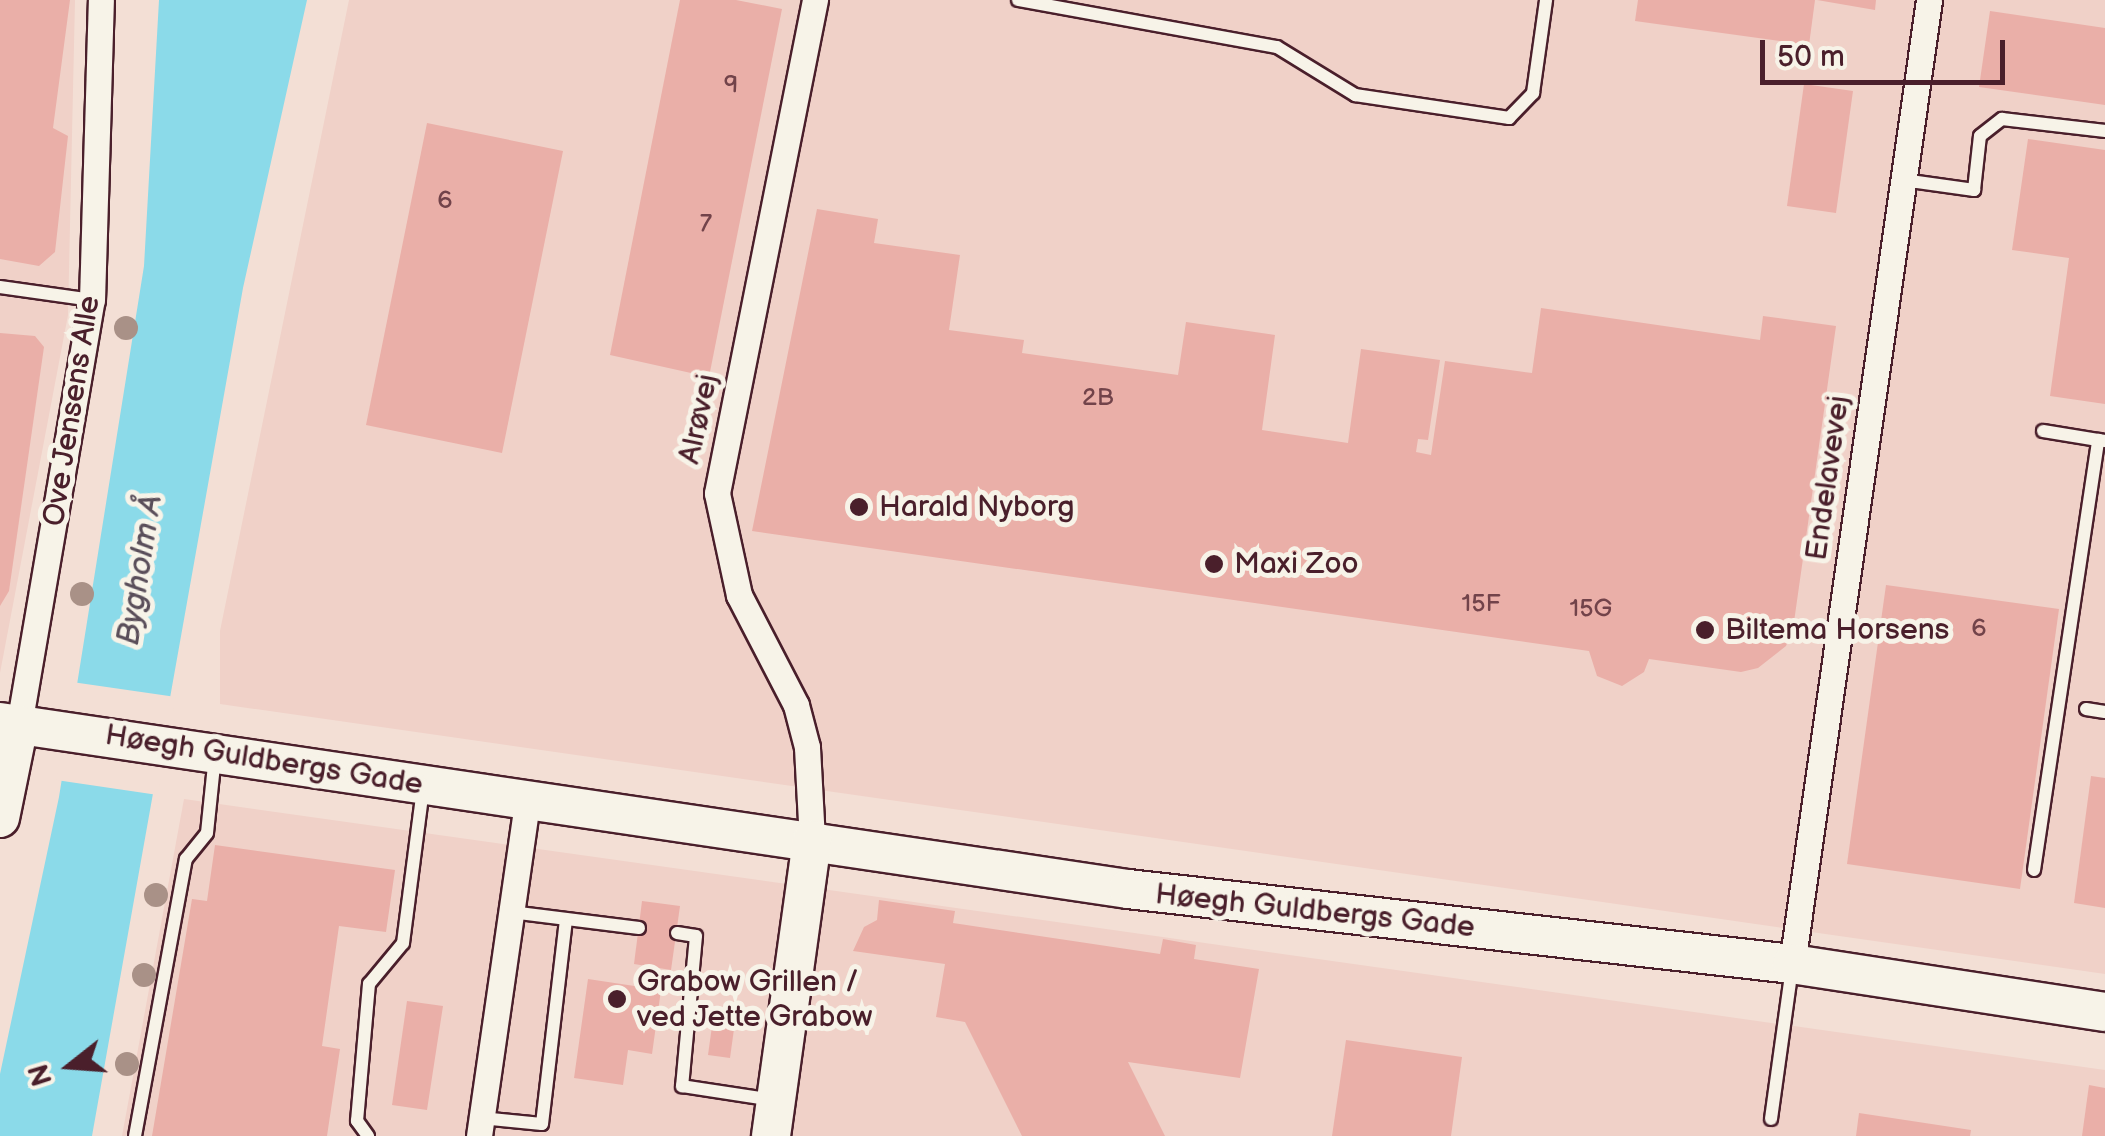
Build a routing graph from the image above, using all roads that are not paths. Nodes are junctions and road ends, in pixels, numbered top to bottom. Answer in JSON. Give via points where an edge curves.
{"nodes":[{"id":1,"x":101,"y":0,"type":"edge"},
{"id":2,"x":816,"y":0,"type":"edge"},
{"id":3,"x":1018,"y":0,"type":"edge"},
{"id":4,"x":1546,"y":0,"type":"edge"},
{"id":5,"x":1929,"y":0,"type":"edge"},
{"id":6,"x":2105,"y":132,"type":"edge"},
{"id":7,"x":1903,"y":180,"type":"junction"},
{"id":8,"x":0,"y":288,"type":"edge"},
{"id":9,"x":92,"y":300,"type":"junction"},
{"id":10,"x":2043,"y":431,"type":"dead end"},
{"id":11,"x":2102,"y":440,"type":"edge"},
{"id":12,"x":2086,"y":709,"type":"dead end"},
{"id":13,"x":2105,"y":712,"type":"edge"},
{"id":14,"x":10,"y":723,"type":"edge"},
{"id":15,"x":198,"y":749,"type":"junction"},
{"id":16,"x":423,"y":785,"type":"junction"},
{"id":17,"x":527,"y":802,"type":"junction"},
{"id":18,"x":0,"y":818,"type":"edge"},
{"id":19,"x":812,"y":840,"type":"junction"},
{"id":20,"x":2034,"y":870,"type":"dead end"},
{"id":21,"x":511,"y":912,"type":"junction"},
{"id":22,"x":566,"y":919,"type":"junction"},
{"id":23,"x":638,"y":928,"type":"dead end"},
{"id":24,"x":677,"y":934,"type":"dead end"},
{"id":25,"x":1792,"y":964,"type":"junction"},
{"id":26,"x":2105,"y":1012,"type":"edge"},
{"id":27,"x":774,"y":1118,"type":"edge"},
{"id":28,"x":1771,"y":1119,"type":"dead end"},
{"id":29,"x":480,"y":1127,"type":"edge"},
{"id":30,"x":134,"y":1136,"type":"edge"},
{"id":31,"x":368,"y":1136,"type":"edge"}],
"edges":[{"from":1,"to":9,"type":"street","name":"Ove Jensens Alle"},
{"from":2,"to":19,"type":"street","name":"Alrøvej","via":[[717,493],[739,595],[796,705],[807,747]]},
{"from":3,"to":4,"type":"lane","via":[[1276,47],[1355,95],[1509,118],[1533,93]]},
{"from":5,"to":7,"type":"street","name":"Endelavevej"},
{"from":6,"to":7,"type":"lane","via":[[2002,118],[1980,136],[1974,190]]},
{"from":7,"to":25,"type":"street","name":"Endelavevej"},
{"from":8,"to":9,"type":"lane"},
{"from":9,"to":14,"type":"street","name":"Ove Jensens Alle"},
{"from":10,"to":11,"type":"lane"},
{"from":11,"to":20,"type":"lane"},
{"from":12,"to":13,"type":"lane"},
{"from":14,"to":15,"type":"street","name":"Høegh Guldbergs Gade"},
{"from":14,"to":18,"type":"street","name":"Ove Jensens Alle"},
{"from":15,"to":16,"type":"street","name":"Høegh Guldbergs Gade"},
{"from":15,"to":30,"type":"lane","via":[[207,833],[186,858]]},
{"from":16,"to":17,"type":"street","name":"Høegh Guldbergs Gade"},
{"from":16,"to":31,"type":"lane","via":[[403,943],[369,984],[358,1120]]},
{"from":17,"to":19,"type":"street","name":"Høegh Guldbergs Gade"},
{"from":17,"to":21,"type":"street"},
{"from":19,"to":25,"type":"street","name":"Høegh Guldbergs Gade","via":[[1128,890]]},
{"from":19,"to":27,"type":"street"},
{"from":21,"to":22,"type":"lane"},
{"from":21,"to":29,"type":"street"},
{"from":22,"to":23,"type":"lane"},
{"from":22,"to":29,"type":"lane","via":[[542,1124]]},
{"from":24,"to":27,"type":"lane","via":[[696,936],[682,1086]]},
{"from":25,"to":26,"type":"street","name":"Høegh Guldbergs Gade"},
{"from":25,"to":28,"type":"lane"}]}
